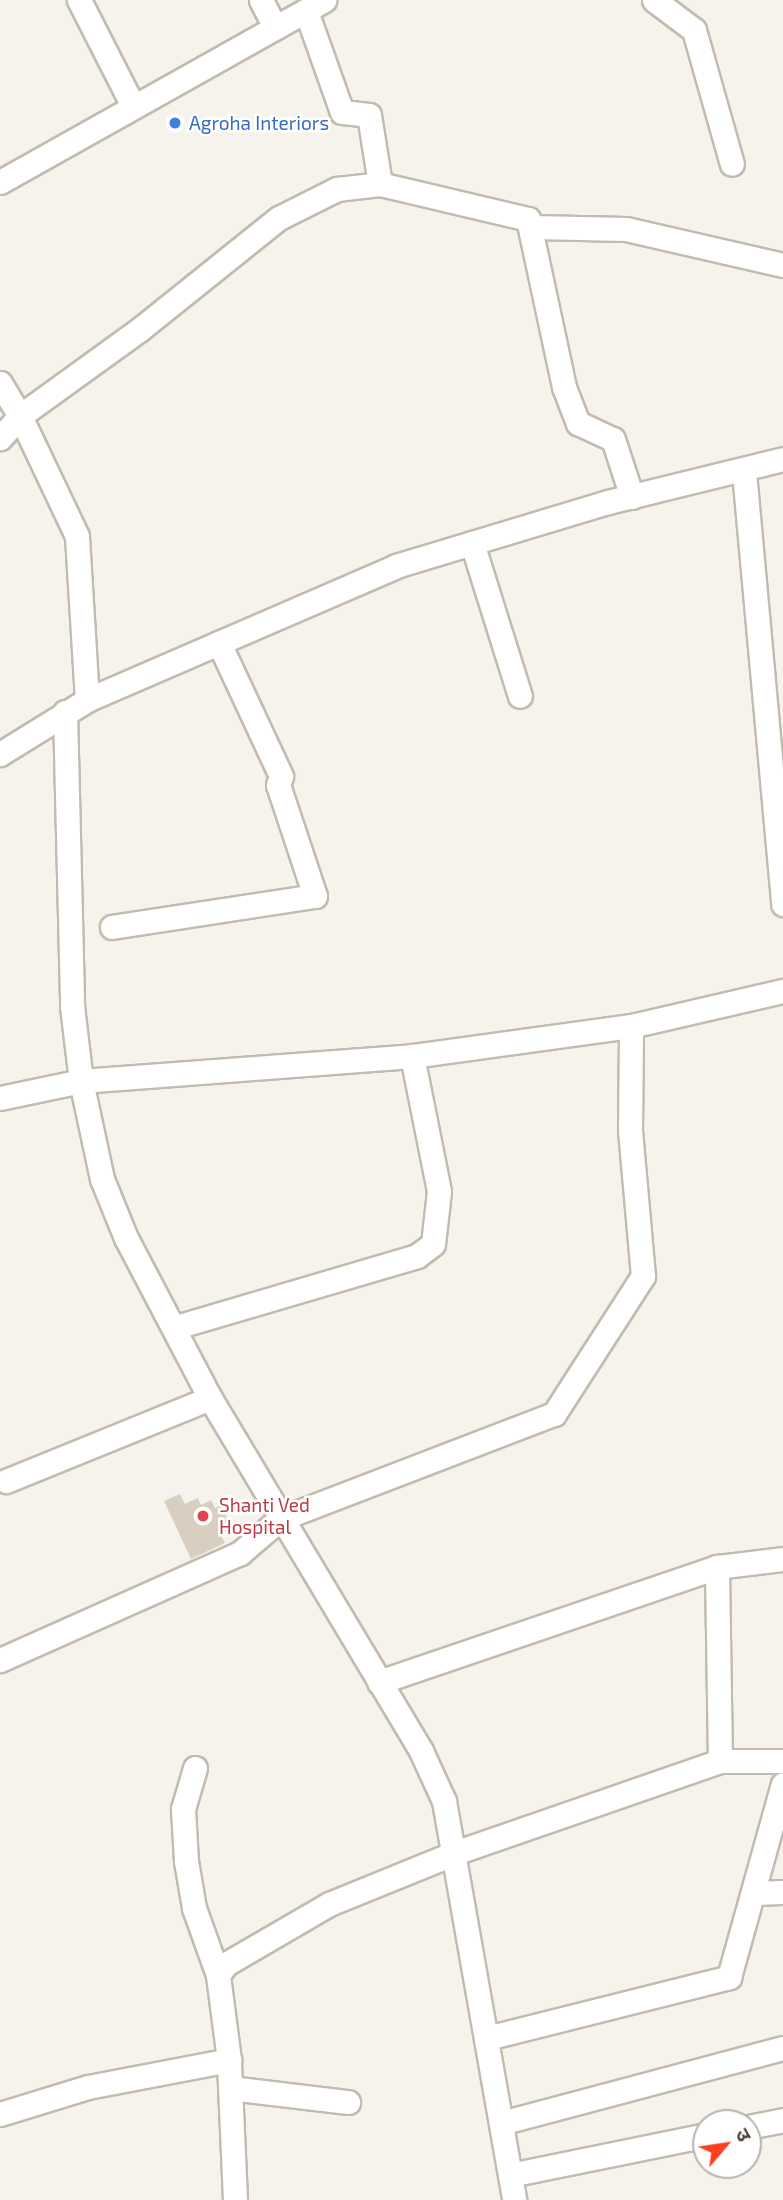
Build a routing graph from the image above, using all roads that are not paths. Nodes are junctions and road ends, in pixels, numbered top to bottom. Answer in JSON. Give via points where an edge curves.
{"nodes":[{"id":1,"x":79,"y":0,"type":"edge"},
{"id":2,"x":261,"y":0,"type":"edge"},
{"id":3,"x":654,"y":0,"type":"edge"},
{"id":4,"x":315,"y":5,"type":"edge"},
{"id":5,"x":275,"y":28,"type":"junction"},
{"id":6,"x":133,"y":106,"type":"junction"},
{"id":7,"x":732,"y":164,"type":"dead end"},
{"id":8,"x":0,"y":181,"type":"edge"},
{"id":9,"x":380,"y":184,"type":"junction"},
{"id":10,"x":533,"y":227,"type":"junction"},
{"id":11,"x":783,"y":265,"type":"edge"},
{"id":12,"x":0,"y":383,"type":"edge"},
{"id":13,"x":19,"y":416,"type":"junction"},
{"id":14,"x":0,"y":438,"type":"edge"},
{"id":15,"x":783,"y":459,"type":"edge"},
{"id":16,"x":744,"y":472,"type":"junction"},
{"id":17,"x":632,"y":496,"type":"junction"},
{"id":18,"x":472,"y":543,"type":"junction"},
{"id":19,"x":219,"y":643,"type":"junction"},
{"id":20,"x":520,"y":696,"type":"dead end"},
{"id":21,"x":88,"y":700,"type":"junction"},
{"id":22,"x":65,"y":712,"type":"junction"},
{"id":23,"x":0,"y":754,"type":"edge"},
{"id":24,"x":783,"y":904,"type":"edge"},
{"id":25,"x":112,"y":928,"type":"dead end"},
{"id":26,"x":783,"y":992,"type":"edge"},
{"id":27,"x":631,"y":1026,"type":"junction"},
{"id":28,"x":412,"y":1056,"type":"junction"},
{"id":29,"x":80,"y":1081,"type":"junction"},
{"id":30,"x":0,"y":1098,"type":"edge"},
{"id":31,"x":176,"y":1327,"type":"junction"},
{"id":32,"x":210,"y":1398,"type":"junction"},
{"id":33,"x":6,"y":1481,"type":"dead end"},
{"id":34,"x":280,"y":1518,"type":"junction"},
{"id":35,"x":783,"y":1559,"type":"edge"},
{"id":36,"x":717,"y":1567,"type":"junction"},
{"id":37,"x":0,"y":1660,"type":"edge"},
{"id":38,"x":379,"y":1682,"type":"junction"},
{"id":39,"x":783,"y":1761,"type":"edge"},
{"id":40,"x":720,"y":1762,"type":"junction"},
{"id":41,"x":195,"y":1768,"type":"dead end"},
{"id":42,"x":783,"y":1784,"type":"edge"},
{"id":43,"x":457,"y":1852,"type":"junction"},
{"id":44,"x":783,"y":1892,"type":"edge"},
{"id":45,"x":754,"y":1893,"type":"junction"},
{"id":46,"x":218,"y":1975,"type":"junction"},
{"id":47,"x":488,"y":2038,"type":"junction"},
{"id":48,"x":783,"y":2048,"type":"edge"},
{"id":49,"x":229,"y":2060,"type":"junction"},
{"id":50,"x":230,"y":2088,"type":"junction"},
{"id":51,"x":348,"y":2102,"type":"dead end"},
{"id":52,"x":0,"y":2114,"type":"edge"},
{"id":53,"x":783,"y":2120,"type":"edge"},
{"id":54,"x":502,"y":2123,"type":"junction"},
{"id":55,"x":762,"y":2124,"type":"edge"},
{"id":56,"x":692,"y":2138,"type":"edge"},
{"id":57,"x":510,"y":2175,"type":"junction"},
{"id":58,"x":235,"y":2200,"type":"edge"},
{"id":59,"x":514,"y":2200,"type":"edge"}],
"edges":[{"from":1,"to":6,"type":"street"},
{"from":2,"to":5,"type":"street"},
{"from":3,"to":7,"type":"street","via":[[694,30]]},
{"from":4,"to":5,"type":"street"},
{"from":4,"to":9,"type":"street","via":[[342,112],[369,115]]},
{"from":5,"to":6,"type":"street"},
{"from":6,"to":8,"type":"street"},
{"from":9,"to":10,"type":"street","via":[[522,215]]},
{"from":9,"to":13,"type":"street","via":[[337,189],[279,218],[139,330]]},
{"from":10,"to":11,"type":"street","via":[[626,229]]},
{"from":10,"to":17,"type":"street","via":[[564,387],[578,423],[613,439]]},
{"from":12,"to":13,"type":"street"},
{"from":13,"to":14,"type":"street"},
{"from":13,"to":21,"type":"street","via":[[77,536]]},
{"from":15,"to":16,"type":"street"},
{"from":16,"to":17,"type":"street"},
{"from":16,"to":24,"type":"street"},
{"from":17,"to":18,"type":"street"},
{"from":18,"to":19,"type":"street","via":[[396,566]]},
{"from":18,"to":20,"type":"street"},
{"from":19,"to":21,"type":"street"},
{"from":19,"to":25,"type":"street","via":[[281,776],[278,785],[315,896]]},
{"from":21,"to":22,"type":"street"},
{"from":22,"to":23,"type":"street"},
{"from":22,"to":29,"type":"street","via":[[72,1006]]},
{"from":26,"to":27,"type":"street"},
{"from":27,"to":28,"type":"street"},
{"from":27,"to":34,"type":"street","via":[[630,1130],[643,1276],[554,1414],[542,1423]]},
{"from":28,"to":29,"type":"street"},
{"from":28,"to":31,"type":"street","via":[[439,1191],[433,1244],[417,1256]]},
{"from":29,"to":30,"type":"street"},
{"from":29,"to":31,"type":"street","via":[[111,1204]]},
{"from":31,"to":32,"type":"street"},
{"from":32,"to":33,"type":"street"},
{"from":32,"to":34,"type":"street"},
{"from":34,"to":37,"type":"street","via":[[240,1553]]},
{"from":34,"to":38,"type":"street"},
{"from":35,"to":36,"type":"street"},
{"from":36,"to":38,"type":"street"},
{"from":36,"to":40,"type":"street"},
{"from":38,"to":43,"type":"street","via":[[444,1801]]},
{"from":39,"to":40,"type":"street"},
{"from":40,"to":43,"type":"street"},
{"from":41,"to":46,"type":"street","via":[[183,1809],[185,1851],[194,1908]]},
{"from":42,"to":45,"type":"street"},
{"from":43,"to":46,"type":"street","via":[[329,1904],[236,1952]]},
{"from":43,"to":47,"type":"street"},
{"from":44,"to":45,"type":"street"},
{"from":45,"to":47,"type":"street","via":[[732,1972],[721,1983]]},
{"from":46,"to":49,"type":"street"},
{"from":47,"to":54,"type":"street"},
{"from":48,"to":54,"type":"street"},
{"from":49,"to":50,"type":"street"},
{"from":49,"to":52,"type":"street","via":[[88,2087]]},
{"from":50,"to":51,"type":"street"},
{"from":50,"to":58,"type":"street"},
{"from":53,"to":55,"type":"street"},
{"from":54,"to":57,"type":"street"},
{"from":56,"to":57,"type":"street"},
{"from":57,"to":59,"type":"street"}]}
